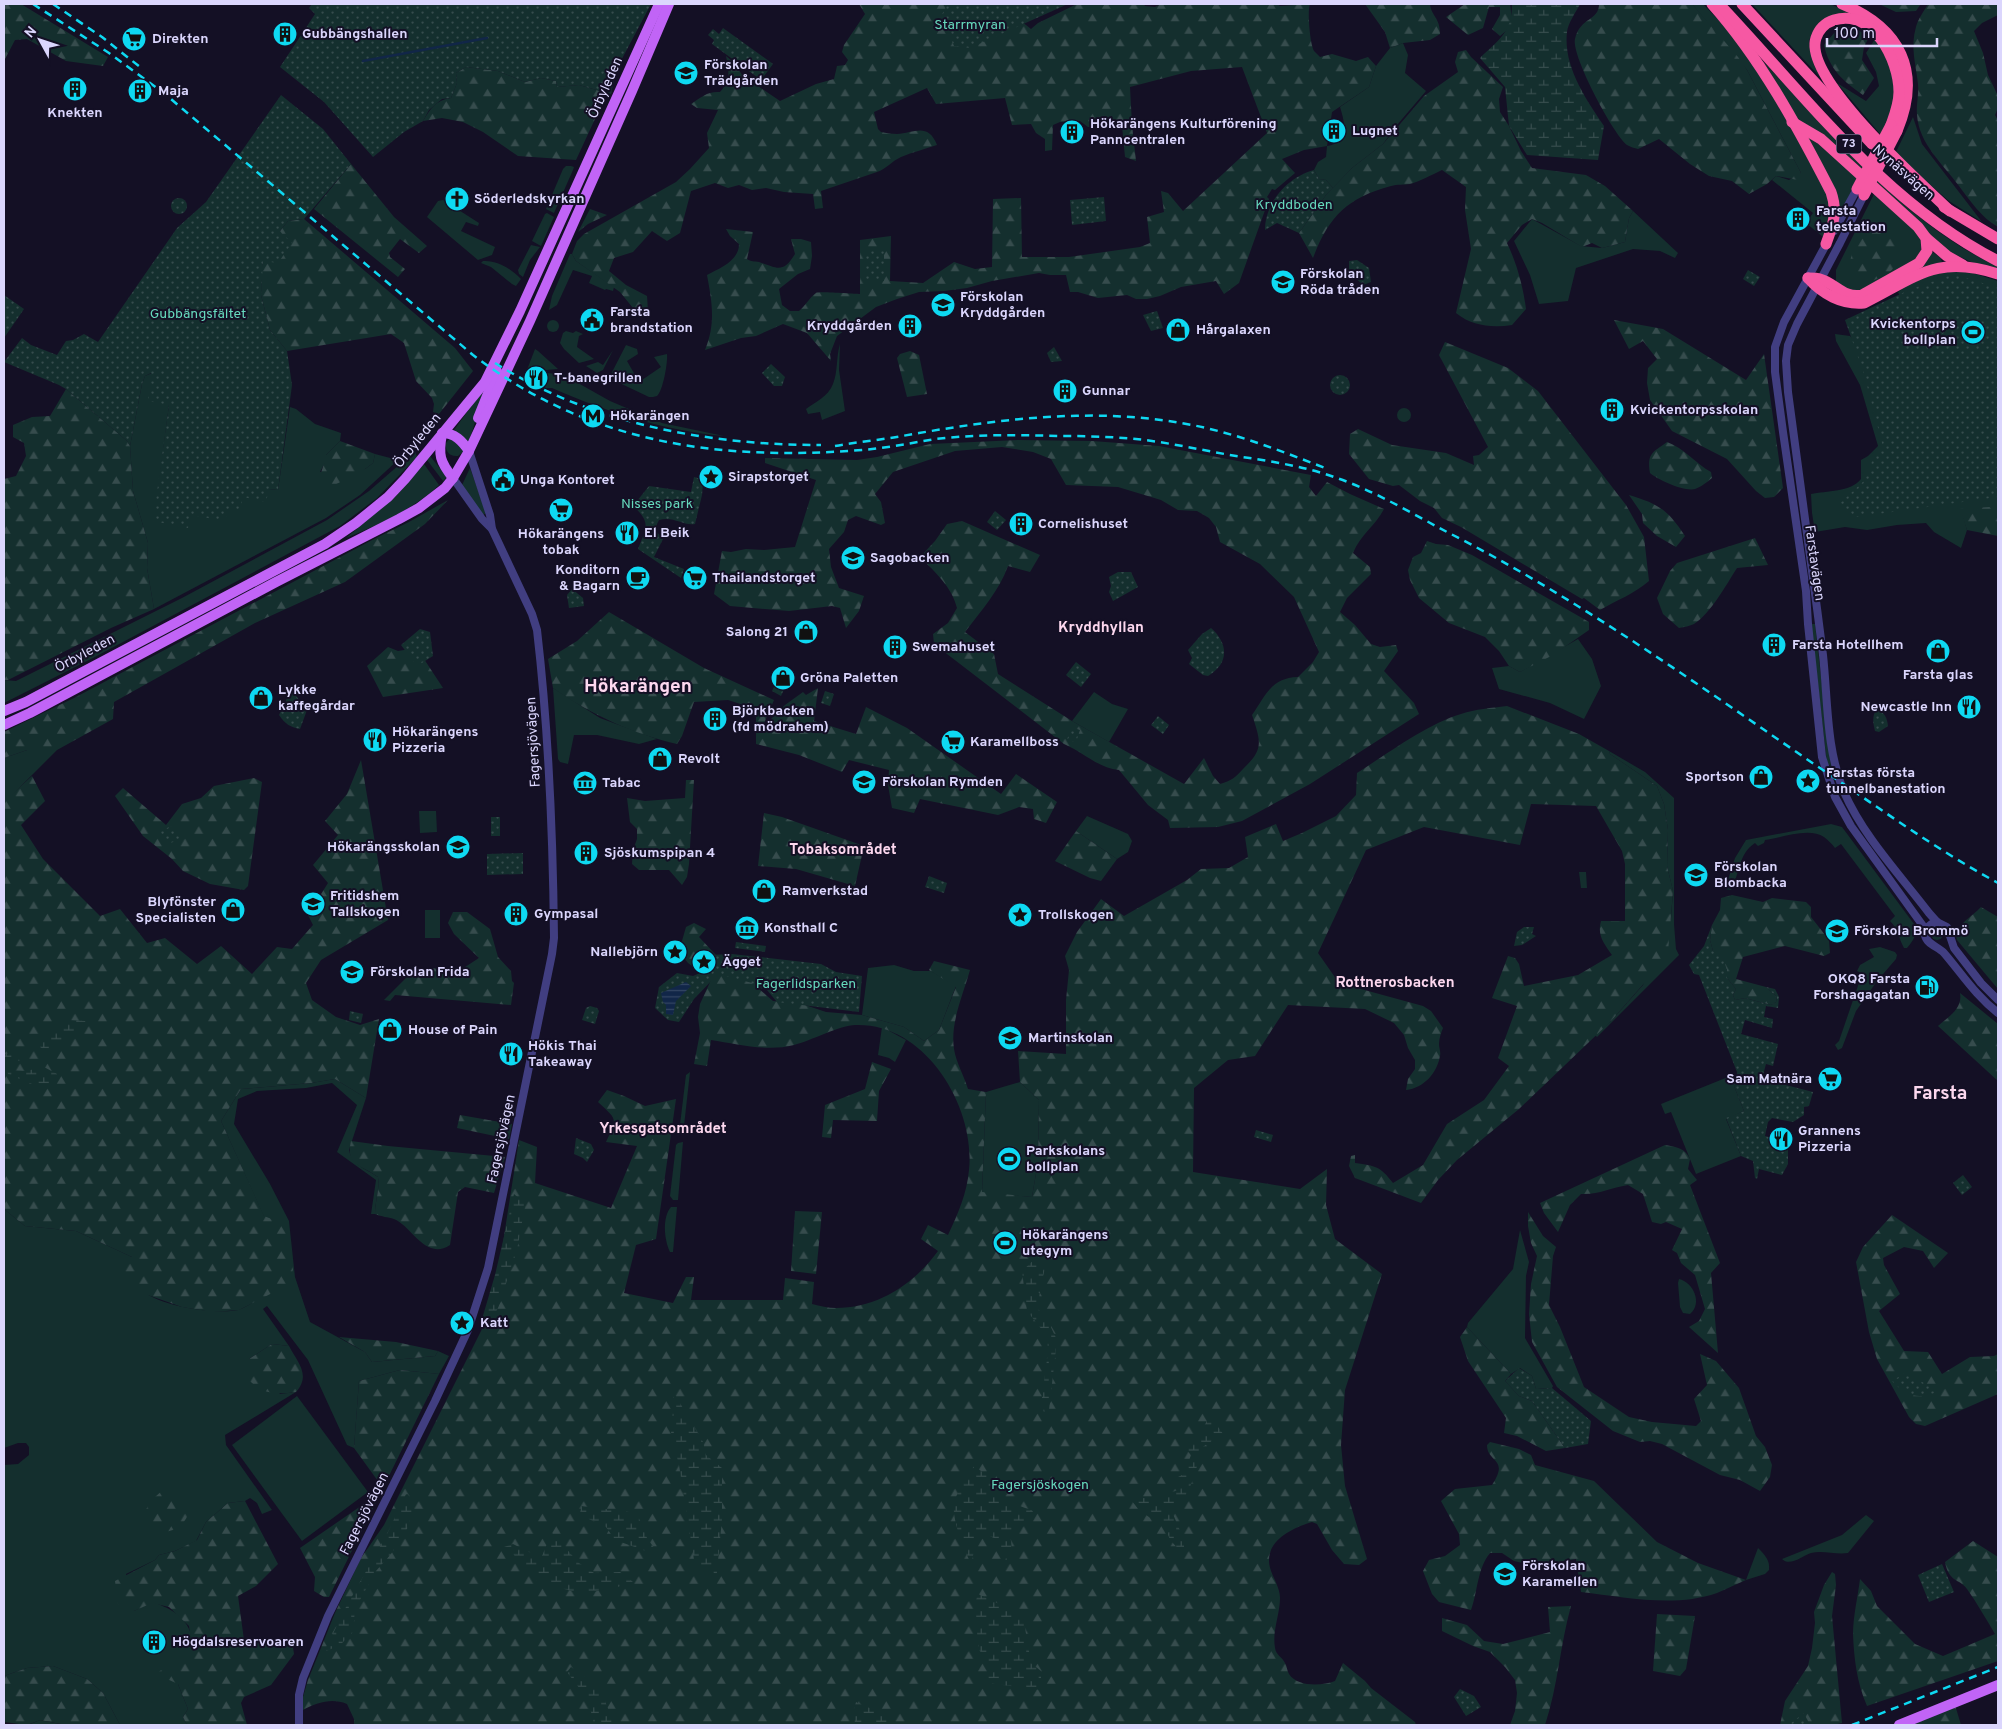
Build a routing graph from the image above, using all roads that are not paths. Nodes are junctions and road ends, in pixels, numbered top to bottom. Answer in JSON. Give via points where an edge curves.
{"nodes":[{"id":1,"x":659,"y":4,"type":"edge"},
{"id":2,"x":669,"y":4,"type":"edge"},
{"id":3,"x":1712,"y":4,"type":"edge"},
{"id":4,"x":1720,"y":4,"type":"edge"},
{"id":5,"x":1742,"y":4,"type":"edge"},
{"id":6,"x":1842,"y":4,"type":"edge"},
{"id":7,"x":1792,"y":122,"type":"junction"},
{"id":8,"x":1894,"y":128,"type":"junction"},
{"id":9,"x":1860,"y":192,"type":"junction"},
{"id":10,"x":1950,"y":211,"type":"junction"},
{"id":11,"x":1926,"y":238,"type":"junction"},
{"id":12,"x":1998,"y":239,"type":"edge"},
{"id":13,"x":1826,"y":244,"type":"junction"},
{"id":14,"x":1998,"y":261,"type":"edge"},
{"id":15,"x":1965,"y":266,"type":"junction"},
{"id":16,"x":1998,"y":274,"type":"edge"},
{"id":17,"x":1808,"y":278,"type":"junction"},
{"id":18,"x":1819,"y":283,"type":"junction"},
{"id":19,"x":524,"y":315,"type":"dead end"},
{"id":20,"x":478,"y":432,"type":"junction"},
{"id":21,"x":442,"y":433,"type":"junction"},
{"id":22,"x":469,"y":451,"type":"junction"},
{"id":23,"x":453,"y":478,"type":"junction"},
{"id":24,"x":492,"y":529,"type":"junction"},
{"id":25,"x":4,"y":711,"type":"edge"},
{"id":26,"x":4,"y":724,"type":"edge"},
{"id":27,"x":1937,"y":922,"type":"junction"},
{"id":28,"x":1926,"y":930,"type":"junction"},
{"id":29,"x":1948,"y":936,"type":"junction"},
{"id":30,"x":1935,"y":946,"type":"junction"},
{"id":31,"x":1998,"y":1000,"type":"edge"},
{"id":32,"x":1998,"y":1013,"type":"edge"},
{"id":33,"x":1998,"y":1685,"type":"edge"},
{"id":34,"x":299,"y":1725,"type":"edge"},
{"id":35,"x":1899,"y":1725,"type":"edge"}],
"edges":[{"from":1,"to":21,"type":"main road","name":"Örbyleden","via":[[520,311],[484,382]]},
{"from":2,"to":20,"type":"main road","name":"Örbyleden"},
{"from":3,"to":7,"type":"highway","via":[[1756,60]]},
{"from":4,"to":14,"type":"highway","name":"Nynäsvägen","number":"73","via":[[1881,177],[1928,215]]},
{"from":5,"to":10,"type":"highway","name":"Nynäsvägen","number":"73","via":[[1887,160],[1920,190]]},
{"from":6,"to":8,"type":"highway","via":[[1865,14],[1885,30],[1902,58],[1908,94],[1905,109]]},
{"from":7,"to":11,"type":"highway","via":[[1821,139],[1918,227]]},
{"from":7,"to":13,"type":"highway","via":[[1834,201],[1835,220]]},
{"from":8,"to":9,"type":"highway","bridge":true},
{"from":8,"to":10,"type":"highway","via":[[1899,92],[1896,70],[1889,53],[1864,24],[1846,18],[1828,22],[1821,28],[1815,47],[1819,64],[1830,82],[1878,141]]},
{"from":9,"to":13,"type":"street","name":"Farstavägen"},
{"from":9,"to":18,"type":"street","name":"Farstavägen"},
{"from":10,"to":12,"type":"highway","name":"Nynäsvägen","number":"73"},
{"from":11,"to":15,"type":"highway"},
{"from":11,"to":18,"type":"highway","via":[[1927,251],[1919,262],[1862,295],[1846,294]]},
{"from":13,"to":17,"type":"street","name":"Farstavägen"},
{"from":15,"to":16,"type":"highway"},
{"from":15,"to":18,"type":"highway","via":[[1923,272],[1864,303],[1846,303]]},
{"from":17,"to":18,"type":"highway"},
{"from":17,"to":28,"type":"street","name":"Farstavägen","via":[[1780,331],[1775,358],[1782,432],[1806,591],[1822,757],[1828,781],[1846,818]]},
{"from":18,"to":27,"type":"street","name":"Farstavägen","via":[[1788,345],[1786,361],[1823,657],[1831,748],[1844,792],[1859,819]]},
{"from":19,"to":20,"type":"main road","name":"Örbyleden","via":[[484,401]]},
{"from":20,"to":22,"type":"main road","name":"Örbyleden"},
{"from":21,"to":22,"type":"main road","via":[[456,436]]},
{"from":21,"to":23,"type":"main road","via":[[441,461]]},
{"from":21,"to":25,"type":"main road","name":"Örbyleden","via":[[388,497],[325,544]]},
{"from":22,"to":23,"type":"main road","name":"Örbyleden"},
{"from":22,"to":24,"type":"street","name":"Fagersjövägen"},
{"from":23,"to":24,"type":"street","name":"Fagersjövägen"},
{"from":23,"to":26,"type":"main road","name":"Örbyleden","via":[[420,508]]},
{"from":24,"to":34,"type":"street","name":"Fagersjövägen","via":[[537,630],[547,734],[552,841],[552,954],[514,1147],[478,1302],[457,1356],[317,1640],[299,1695]]},
{"from":27,"to":28,"type":"street"},
{"from":27,"to":29,"type":"street","name":"Farstavägen","via":[[1947,927]]},
{"from":28,"to":30,"type":"street","name":"Farstavägen","via":[[1927,940]]},
{"from":29,"to":30,"type":"street","via":[[1944,944]]},
{"from":29,"to":31,"type":"street","name":"Farstavägen","via":[[1972,973]]},
{"from":30,"to":32,"type":"street","name":"Farstavägen","via":[[1974,992]]},
{"from":33,"to":35,"type":"main road"}]}
